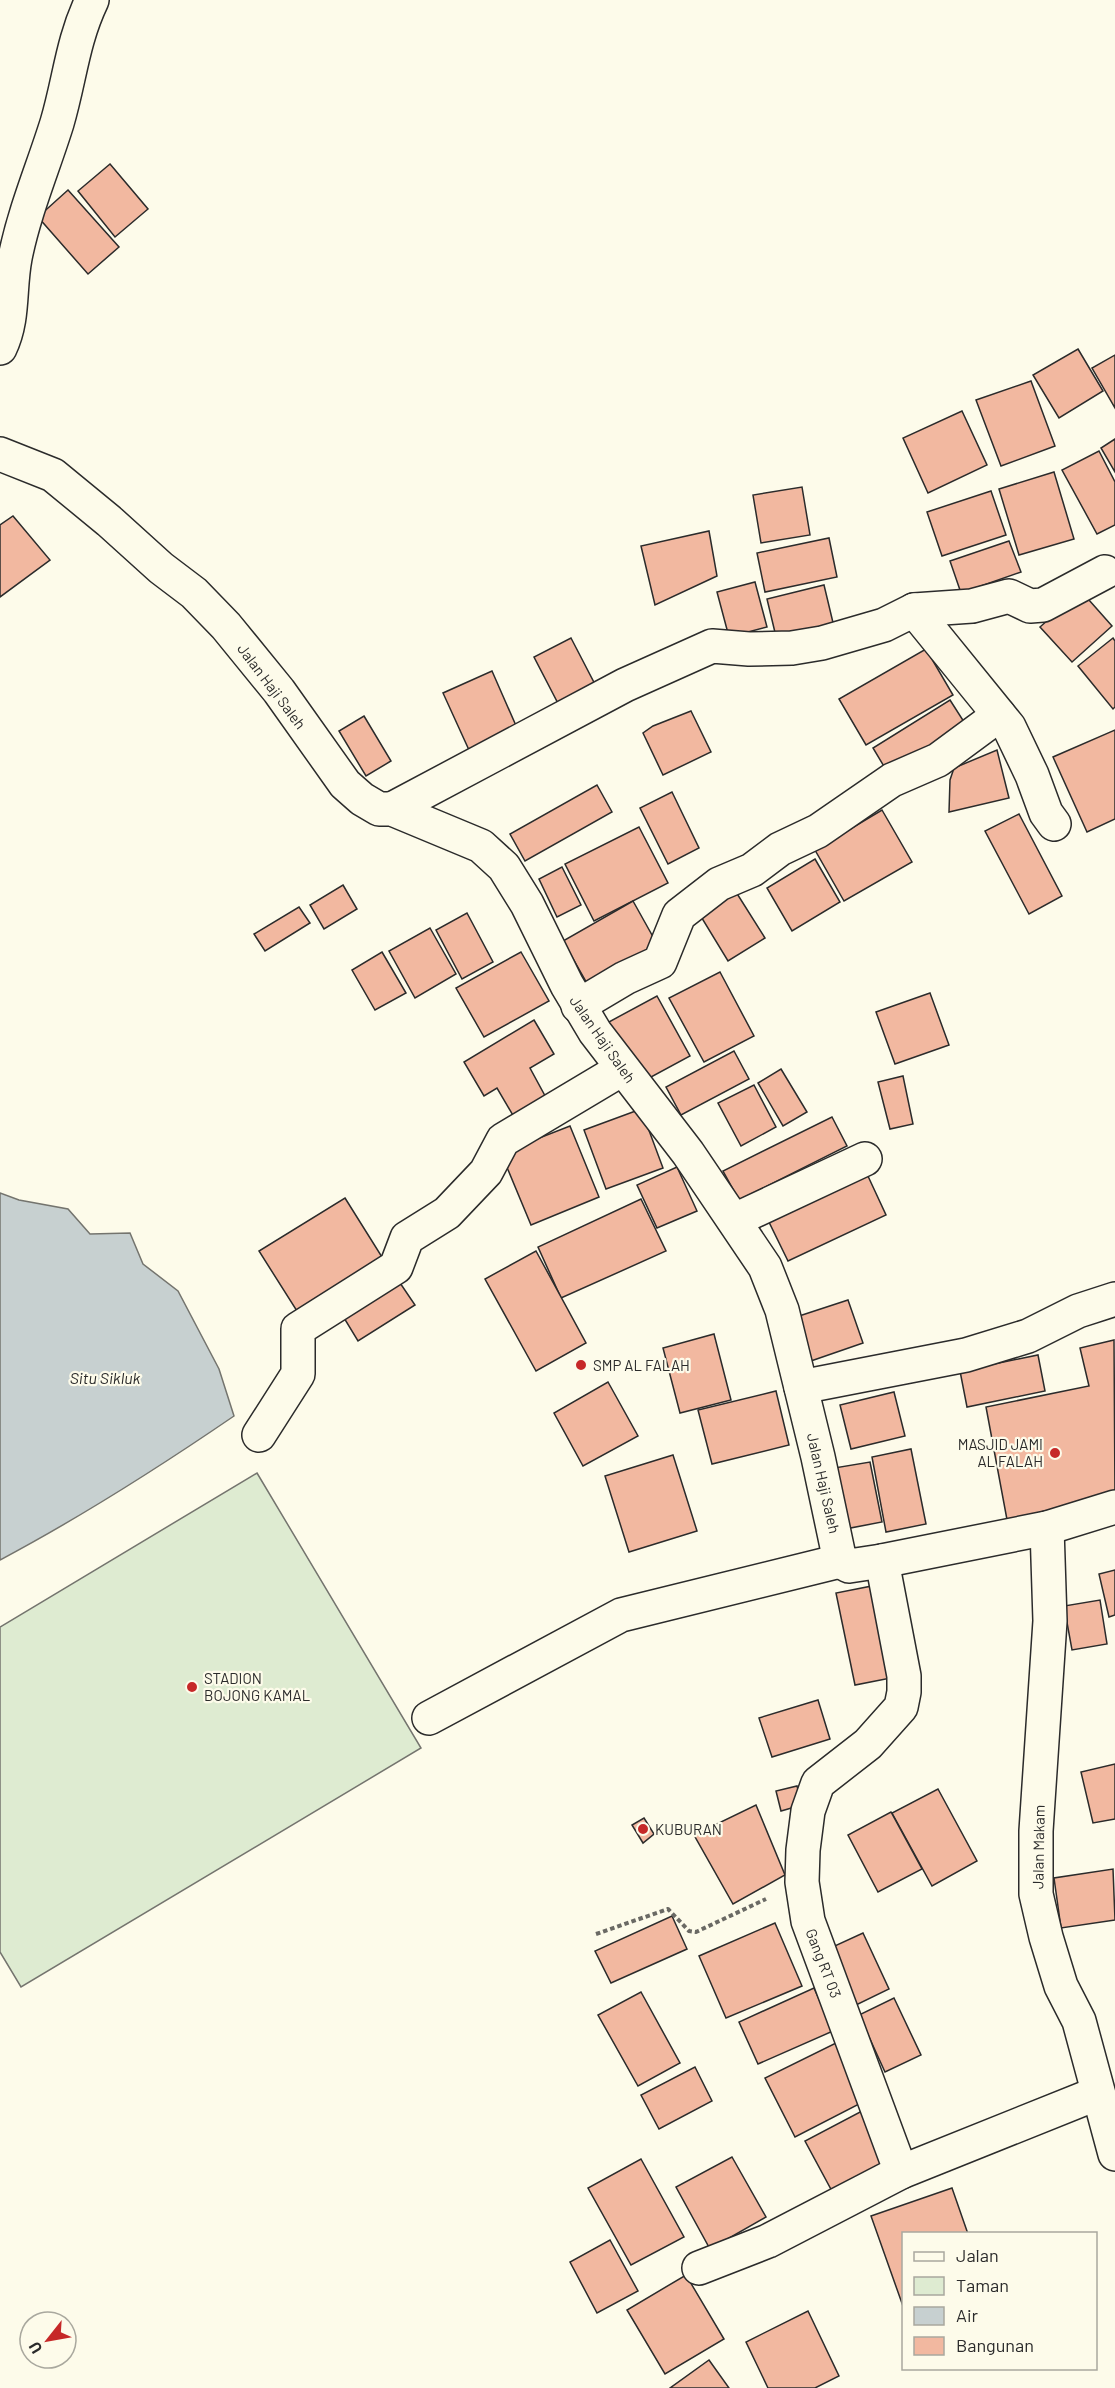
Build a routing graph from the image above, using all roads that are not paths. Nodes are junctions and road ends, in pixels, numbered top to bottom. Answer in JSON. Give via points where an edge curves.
{"nodes":[{"id":1,"x":92,"y":0,"type":"edge"},
{"id":2,"x":0,"y":348,"type":"edge"},
{"id":3,"x":0,"y":454,"type":"edge"},
{"id":4,"x":1105,"y":572,"type":"dead end"},
{"id":5,"x":914,"y":610,"type":"junction"},
{"id":6,"x":999,"y":715,"type":"junction"},
{"id":7,"x":392,"y":809,"type":"junction"},
{"id":8,"x":1054,"y":824,"type":"dead end"},
{"id":9,"x":579,"y":1006,"type":"junction"},
{"id":10,"x":622,"y":1069,"type":"junction"},
{"id":11,"x":865,"y":1159,"type":"dead end"},
{"id":12,"x":735,"y":1220,"type":"junction"},
{"id":13,"x":1115,"y":1299,"type":"edge"},
{"id":14,"x":801,"y":1387,"type":"junction"},
{"id":15,"x":259,"y":1435,"type":"dead end"},
{"id":16,"x":1115,"y":1507,"type":"edge"},
{"id":17,"x":1047,"y":1528,"type":"junction"},
{"id":18,"x":840,"y":1561,"type":"junction"},
{"id":19,"x":882,"y":1561,"type":"junction"},
{"id":20,"x":429,"y":1718,"type":"dead end"},
{"id":21,"x":1098,"y":2093,"type":"junction"},
{"id":22,"x":1115,"y":2154,"type":"edge"},
{"id":23,"x":901,"y":2172,"type":"junction"},
{"id":24,"x":699,"y":2268,"type":"dead end"}],
"edges":[{"from":1,"to":2,"type":"street","via":[[79,27],[56,124],[28,204],[15,261],[10,319]]},
{"from":3,"to":7,"type":"street","name":"Jalan Haji Saleh","via":[[53,475],[194,593],[279,691],[345,784],[380,809]]},
{"from":4,"to":5,"type":"street","via":[[1043,605],[1030,606],[1009,596],[972,606]]},
{"from":5,"to":6,"type":"street"},
{"from":5,"to":7,"type":"street","via":[[884,625],[812,645],[749,649],[712,646],[626,685]]},
{"from":6,"to":8,"type":"street","via":[[1009,727]]},
{"from":6,"to":9,"type":"street","via":[[938,760],[892,780],[818,831],[780,849],[752,870],[719,884],[679,915],[660,962]]},
{"from":7,"to":9,"type":"street","name":"Jalan Haji Saleh","via":[[481,846],[504,867]]},
{"from":9,"to":10,"type":"street","name":"Jalan Haji Saleh"},
{"from":10,"to":12,"type":"street","name":"Jalan Haji Saleh"},
{"from":10,"to":15,"type":"street","via":[[503,1140],[486,1172],[447,1214],[407,1238],[396,1267],[298,1329],[298,1374]]},
{"from":11,"to":12,"type":"street"},
{"from":12,"to":14,"type":"street","name":"Jalan Haji Saleh","via":[[765,1267],[783,1310]]},
{"from":13,"to":14,"type":"street","via":[[1078,1311],[1028,1336],[966,1355]]},
{"from":14,"to":18,"type":"street","name":"Jalan Haji Saleh"},
{"from":16,"to":17,"type":"street"},
{"from":17,"to":19,"type":"street"},
{"from":17,"to":21,"type":"street","name":"Jalan Makam","via":[[1050,1621],[1036,1831],[1036,1894],[1061,1986],[1079,2021]]},
{"from":18,"to":19,"type":"street","via":[[849,1566]]},
{"from":18,"to":20,"type":"street","via":[[621,1616]]},
{"from":19,"to":23,"type":"street","name":"Gang RT 03","via":[[904,1676],[901,1707],[868,1744],[818,1783],[808,1811],[802,1882],[808,1921]]},
{"from":21,"to":22,"type":"street","name":"Jalan Makam"},
{"from":21,"to":23,"type":"street"},
{"from":23,"to":24,"type":"street","via":[[768,2241]]}]}
